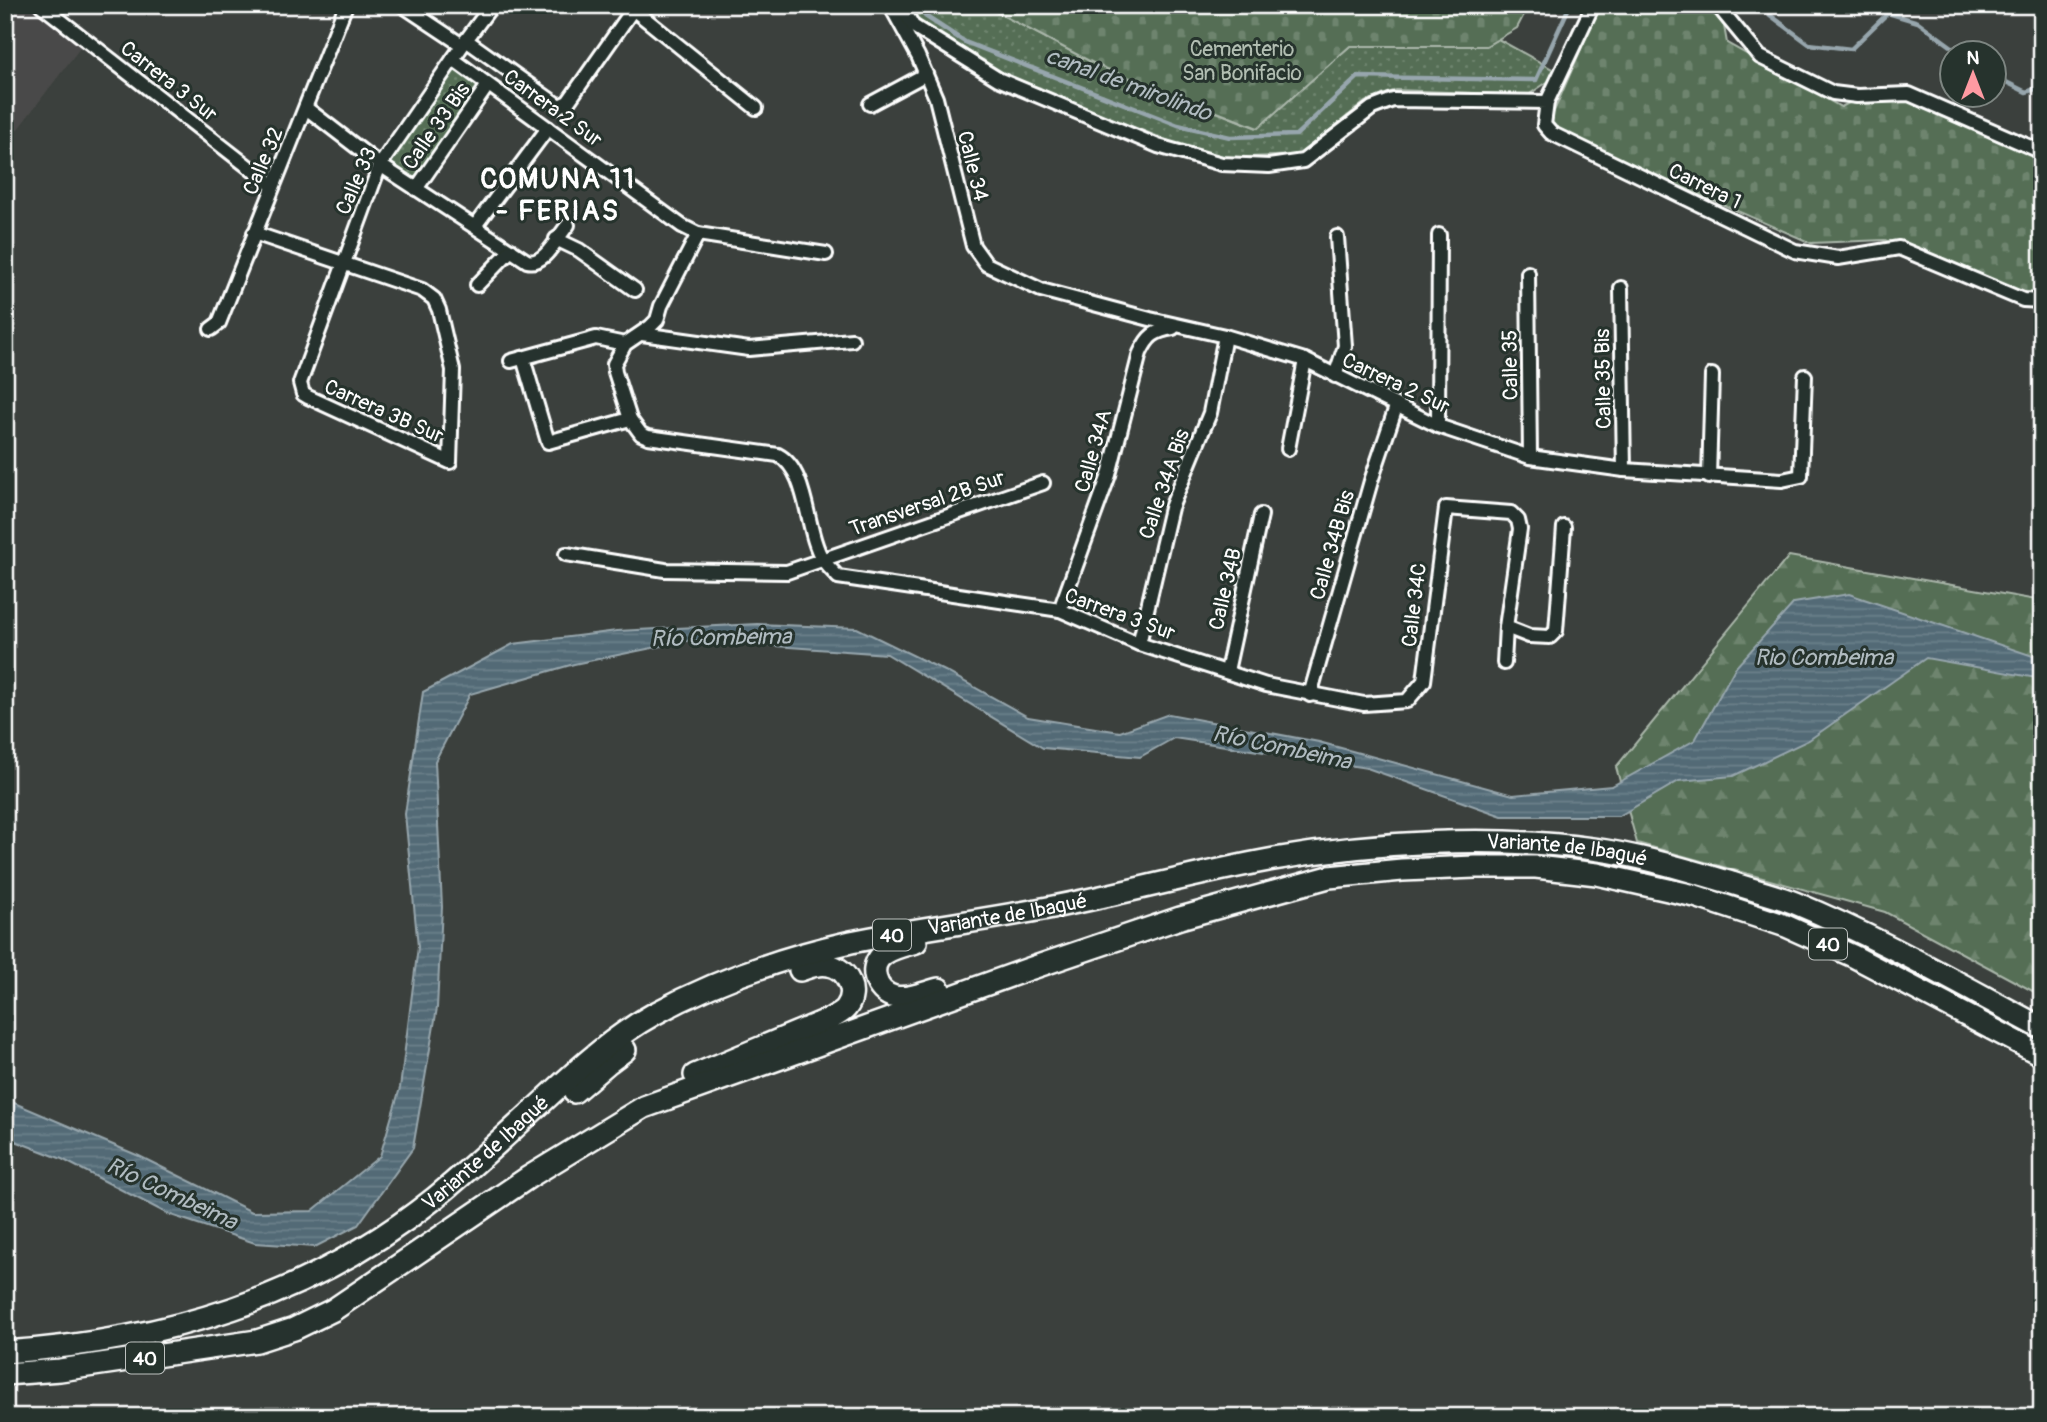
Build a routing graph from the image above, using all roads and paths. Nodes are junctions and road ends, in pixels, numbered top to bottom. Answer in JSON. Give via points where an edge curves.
{"nodes":[{"id":1,"x":41,"y":5,"type":"edge"},
{"id":2,"x":346,"y":5,"type":"edge"},
{"id":3,"x":402,"y":5,"type":"edge"},
{"id":4,"x":492,"y":5,"type":"edge"},
{"id":5,"x":890,"y":5,"type":"edge"},
{"id":6,"x":901,"y":5,"type":"edge"},
{"id":7,"x":1592,"y":5,"type":"edge"},
{"id":8,"x":1717,"y":5,"type":"edge"},
{"id":9,"x":632,"y":7,"type":"edge"},
{"id":10,"x":464,"y":43,"type":"junction"},
{"id":11,"x":453,"y":59,"type":"junction"},
{"id":12,"x":926,"y":74,"type":"junction"},
{"id":13,"x":488,"y":85,"type":"junction"},
{"id":14,"x":1547,"y":102,"type":"junction"},
{"id":15,"x":870,"y":104,"type":"dead end"},
{"id":16,"x":306,"y":107,"type":"junction"},
{"id":17,"x":756,"y":108,"type":"dead end"},
{"id":18,"x":548,"y":128,"type":"junction"},
{"id":19,"x":2042,"y":152,"type":"edge"},
{"id":20,"x":380,"y":165,"type":"junction"},
{"id":21,"x":273,"y":186,"type":"junction"},
{"id":22,"x":416,"y":189,"type":"junction"},
{"id":23,"x":568,"y":225,"type":"dead end"},
{"id":24,"x":475,"y":226,"type":"junction"},
{"id":25,"x":254,"y":233,"type":"junction"},
{"id":26,"x":698,"y":234,"type":"junction"},
{"id":27,"x":1439,"y":235,"type":"dead end"},
{"id":28,"x":1336,"y":237,"type":"dead end"},
{"id":29,"x":556,"y":239,"type":"junction"},
{"id":30,"x":511,"y":250,"type":"junction"},
{"id":31,"x":826,"y":254,"type":"dead end"},
{"id":32,"x":343,"y":263,"type":"junction"},
{"id":33,"x":986,"y":264,"type":"joint"},
{"id":34,"x":1528,"y":273,"type":"dead end"},
{"id":35,"x":477,"y":285,"type":"dead end"},
{"id":36,"x":1621,"y":288,"type":"dead end"},
{"id":37,"x":635,"y":290,"type":"dead end"},
{"id":38,"x":2042,"y":301,"type":"edge"},
{"id":39,"x":1182,"y":327,"type":"junction"},
{"id":40,"x":211,"y":329,"type":"dead end"},
{"id":41,"x":642,"y":334,"type":"junction"},
{"id":42,"x":1224,"y":336,"type":"junction"},
{"id":43,"x":852,"y":340,"type":"dead end"},
{"id":44,"x":625,"y":344,"type":"junction"},
{"id":45,"x":1305,"y":360,"type":"junction"},
{"id":46,"x":1712,"y":375,"type":"dead end"},
{"id":47,"x":1335,"y":376,"type":"junction"},
{"id":48,"x":1805,"y":376,"type":"dead end"},
{"id":49,"x":303,"y":394,"type":"joint"},
{"id":50,"x":1395,"y":407,"type":"junction"},
{"id":51,"x":632,"y":423,"type":"junction"},
{"id":52,"x":1438,"y":426,"type":"junction"},
{"id":53,"x":1288,"y":449,"type":"dead end"},
{"id":54,"x":1530,"y":457,"type":"junction"},
{"id":55,"x":1623,"y":470,"type":"junction"},
{"id":56,"x":1709,"y":477,"type":"junction"},
{"id":57,"x":1043,"y":483,"type":"dead end"},
{"id":58,"x":1261,"y":515,"type":"dead end"},
{"id":59,"x":1564,"y":527,"type":"dead end"},
{"id":60,"x":566,"y":554,"type":"dead end"},
{"id":61,"x":822,"y":559,"type":"junction"},
{"id":62,"x":1060,"y":610,"type":"junction"},
{"id":63,"x":1506,"y":627,"type":"junction"},
{"id":64,"x":1139,"y":644,"type":"junction"},
{"id":65,"x":1504,"y":663,"type":"dead end"},
{"id":66,"x":1227,"y":671,"type":"junction"},
{"id":67,"x":1310,"y":695,"type":"junction"},
{"id":68,"x":1407,"y":701,"type":"joint"},
{"id":69,"x":1002,"y":916,"type":"junction"},
{"id":70,"x":1029,"y":969,"type":"junction"},
{"id":71,"x":2042,"y":1028,"type":"edge"},
{"id":72,"x":2042,"y":1055,"type":"edge"},
{"id":73,"x":644,"y":1107,"type":"junction"},
{"id":74,"x":536,"y":1108,"type":"junction"},
{"id":75,"x":5,"y":1352,"type":"edge"},
{"id":76,"x":5,"y":1374,"type":"edge"}],
"edges":[{"from":1,"to":21,"type":"street","name":"Carrera 3 Sur"},
{"from":2,"to":16,"type":"street","name":"Calle 32"},
{"from":3,"to":10,"type":"street","name":"Carrera 2 Sur"},
{"from":4,"to":10,"type":"street","name":"Calle 33"},
{"from":5,"to":12,"type":"street","name":"Calle 34"},
{"from":6,"to":14,"type":"street","via":[[913,26],[998,79],[1158,146],[1222,164],[1269,166],[1304,161],[1372,108],[1393,100]]},
{"from":7,"to":14,"type":"street"},
{"from":8,"to":19,"type":"street","via":[[1760,57],[1833,93],[1909,94]]},
{"from":9,"to":10,"type":"street","name":"Carrera 2 Sur","via":[[564,105],[554,105]]},
{"from":9,"to":17,"type":"street"},
{"from":10,"to":11,"type":"street","name":"Calle 33"},
{"from":11,"to":13,"type":"street","name":"Carrera 2 Sur"},
{"from":11,"to":20,"type":"street","name":"Calle 33"},
{"from":12,"to":15,"type":"street"},
{"from":12,"to":33,"type":"street","name":"Calle 34","via":[[947,136],[973,246]]},
{"from":13,"to":18,"type":"street","name":"Carrera 2 Sur"},
{"from":13,"to":22,"type":"street","name":"Calle 33 Bis"},
{"from":14,"to":38,"type":"street","name":"Carrera 1","via":[[1544,125],[1551,133],[1796,251],[1838,258],[1899,248],[2023,300]]},
{"from":16,"to":20,"type":"street"},
{"from":16,"to":21,"type":"street","name":"Calle 32"},
{"from":18,"to":24,"type":"street"},
{"from":18,"to":26,"type":"street","name":"Carrera 2 Sur"},
{"from":20,"to":22,"type":"street"},
{"from":20,"to":32,"type":"street","name":"Calle 33"},
{"from":21,"to":25,"type":"street","name":"Calle 32"},
{"from":22,"to":24,"type":"street"},
{"from":23,"to":29,"type":"street"},
{"from":24,"to":30,"type":"street"},
{"from":25,"to":32,"type":"street"},
{"from":25,"to":40,"type":"street","name":"Calle 32","via":[[219,323]]},
{"from":26,"to":31,"type":"street","name":"Carrera 2 Sur"},
{"from":26,"to":41,"type":"street","via":[[657,320]]},
{"from":27,"to":52,"type":"street"},
{"from":28,"to":47,"type":"street","via":[[1345,346]]},
{"from":29,"to":30,"type":"street","via":[[541,261],[531,263]]},
{"from":29,"to":37,"type":"street"},
{"from":30,"to":35,"type":"street"},
{"from":32,"to":49,"type":"street","name":"Calle 33","via":[[300,383]]},
{"from":32,"to":49,"type":"street","name":"Carrera 3B Sur","via":[[422,290],[439,310],[453,370],[450,462]]},
{"from":33,"to":39,"type":"street","name":"Carrera 2 Sur","via":[[1041,290]]},
{"from":34,"to":54,"type":"street","name":"Calle 35"},
{"from":36,"to":55,"type":"street","name":"Calle 35 Bis"},
{"from":39,"to":42,"type":"street","name":"Carrera 2 Sur"},
{"from":39,"to":62,"type":"street","name":"Calle 34A","via":[[1158,330],[1147,337],[1140,353],[1109,475]]},
{"from":41,"to":43,"type":"street","via":[[749,349]]},
{"from":41,"to":44,"type":"street"},
{"from":42,"to":45,"type":"street","name":"Carrera 2 Sur"},
{"from":42,"to":64,"type":"street","name":"Calle 34A Bis","via":[[1210,413],[1171,508]]},
{"from":44,"to":51,"type":"street","via":[[615,372]]},
{"from":44,"to":51,"type":"street","via":[[596,338],[517,360],[548,442]]},
{"from":45,"to":47,"type":"street","name":"Carrera 2 Sur"},
{"from":45,"to":53,"type":"street"},
{"from":46,"to":56,"type":"street"},
{"from":47,"to":50,"type":"street","name":"Carrera 2 Sur"},
{"from":48,"to":56,"type":"street","name":"Carrera 2 Sur","via":[[1801,476],[1782,480]]},
{"from":50,"to":52,"type":"street","name":"Carrera 2 Sur"},
{"from":50,"to":67,"type":"street","name":"Calle 34B Bis"},
{"from":51,"to":61,"type":"street","via":[[641,434],[660,440],[778,455],[791,466]]},
{"from":52,"to":54,"type":"street","name":"Carrera 2 Sur"},
{"from":54,"to":55,"type":"street","name":"Carrera 2 Sur"},
{"from":55,"to":56,"type":"street","name":"Carrera 2 Sur"},
{"from":57,"to":61,"type":"street","name":"Transversal 2B Sur"},
{"from":58,"to":66,"type":"street","name":"Calle 34B"},
{"from":59,"to":63,"type":"street","via":[[1556,631],[1550,637],[1529,636]]},
{"from":60,"to":61,"type":"street","name":"Transversal 2B Sur","via":[[665,570],[787,572]]},
{"from":61,"to":62,"type":"street","name":"Carrera 3 Sur","via":[[838,577]]},
{"from":62,"to":64,"type":"street","name":"Carrera 3 Sur"},
{"from":63,"to":65,"type":"street"},
{"from":63,"to":68,"type":"street","name":"Calle 34C","via":[[1518,520],[1511,513],[1446,508],[1424,681]]},
{"from":64,"to":66,"type":"street","name":"Carrera 3 Sur"},
{"from":66,"to":67,"type":"street","name":"Carrera 3 Sur"},
{"from":67,"to":68,"type":"street","name":"Carrera 3 Sur","via":[[1364,704]]},
{"from":69,"to":70,"type":"highway","via":[[882,954],[876,964],[876,981],[886,994],[904,997]]},
{"from":69,"to":71,"type":"highway","name":"Variante de Ibagué","number":"40","via":[[1274,859],[1347,849],[1481,842],[1598,849],[1700,873],[1792,902]]},
{"from":69,"to":74,"type":"highway","name":"Variante de Ibagué","number":"40","via":[[848,943],[749,971],[652,1015],[592,1057]]},
{"from":70,"to":72,"type":"highway","name":"Variante de Ibagué","number":"40","via":[[1180,918],[1329,877],[1536,867],[1597,874],[1695,896],[1786,926]]},
{"from":70,"to":73,"type":"highway","name":"Variante de Ibagué","number":"40"},
{"from":73,"to":74,"type":"highway","via":[[662,1088],[845,1010],[852,993],[846,975],[825,964],[717,998],[650,1033],[564,1101]]},
{"from":73,"to":76,"type":"highway","name":"Variante de Ibagué","number":"40","via":[[529,1177],[333,1310],[284,1332],[191,1351]]},
{"from":74,"to":75,"type":"highway","name":"Variante de Ibagué","number":"40","via":[[434,1198],[372,1244],[304,1281],[184,1325]]}]}
